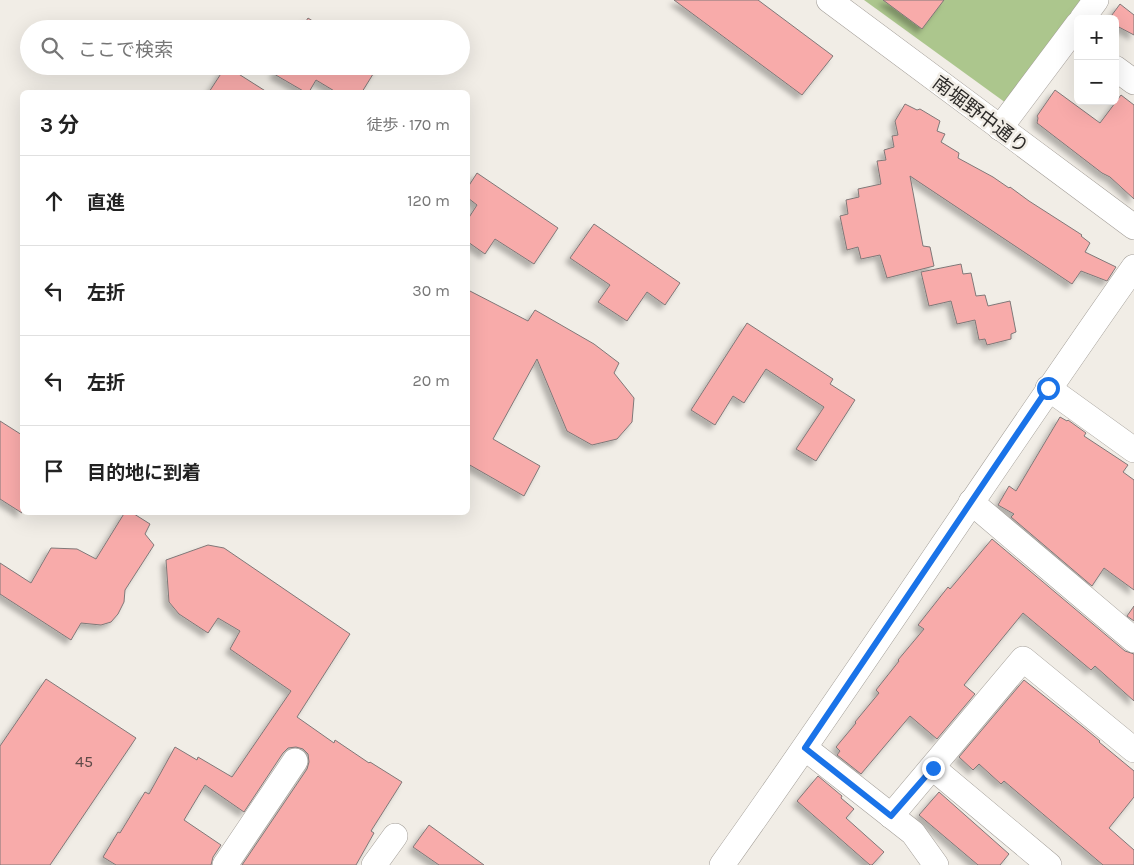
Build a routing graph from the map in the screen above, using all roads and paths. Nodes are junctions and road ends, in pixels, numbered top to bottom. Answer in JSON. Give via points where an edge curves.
{"nodes":[{"id":1,"x":829,"y":0,"type":"edge"},
{"id":2,"x":1096,"y":0,"type":"edge"},
{"id":3,"x":1086,"y":15,"type":"edge"},
{"id":4,"x":1074,"y":34,"type":"edge"},
{"id":5,"x":1119,"y":71,"type":"edge"},
{"id":6,"x":1134,"y":82,"type":"edge"},
{"id":7,"x":1000,"y":128,"type":"junction"},
{"id":8,"x":1134,"y":227,"type":"edge"},
{"id":9,"x":1134,"y":267,"type":"edge"},
{"id":10,"x":1048,"y":388,"type":"junction"},
{"id":11,"x":1134,"y":450,"type":"edge"},
{"id":12,"x":972,"y":502,"type":"junction"},
{"id":13,"x":1134,"y":640,"type":"edge"},
{"id":14,"x":805,"y":748,"type":"junction"},
{"id":15,"x":1134,"y":750,"type":"edge"},
{"id":16,"x":295,"y":761,"type":"dead end"},
{"id":17,"x":933,"y":768,"type":"junction"},
{"id":18,"x":891,"y":816,"type":"junction"},
{"id":19,"x":394,"y":836,"type":"dead end"},
{"id":20,"x":225,"y":865,"type":"edge"},
{"id":21,"x":374,"y":865,"type":"edge"},
{"id":22,"x":722,"y":865,"type":"edge"},
{"id":23,"x":936,"y":865,"type":"edge"},
{"id":24,"x":1049,"y":865,"type":"edge"}],
"edges":[{"from":1,"to":7,"type":"street","name":"南堀野中通り"},
{"from":2,"to":3,"type":"street"},
{"from":4,"to":7,"type":"street"},
{"from":5,"to":6,"type":"street"},
{"from":7,"to":8,"type":"street","name":"南堀野中通り"},
{"from":9,"to":10,"type":"street"},
{"from":10,"to":11,"type":"street"},
{"from":10,"to":12,"type":"street"},
{"from":12,"to":13,"type":"street"},
{"from":12,"to":14,"type":"street"},
{"from":14,"to":18,"type":"street"},
{"from":14,"to":22,"type":"street"},
{"from":15,"to":17,"type":"street","via":[[1023,659]]},
{"from":16,"to":20,"type":"street"},
{"from":17,"to":18,"type":"street"},
{"from":17,"to":24,"type":"street"},
{"from":18,"to":23,"type":"street","via":[[913,832]]},
{"from":19,"to":21,"type":"street"}]}
